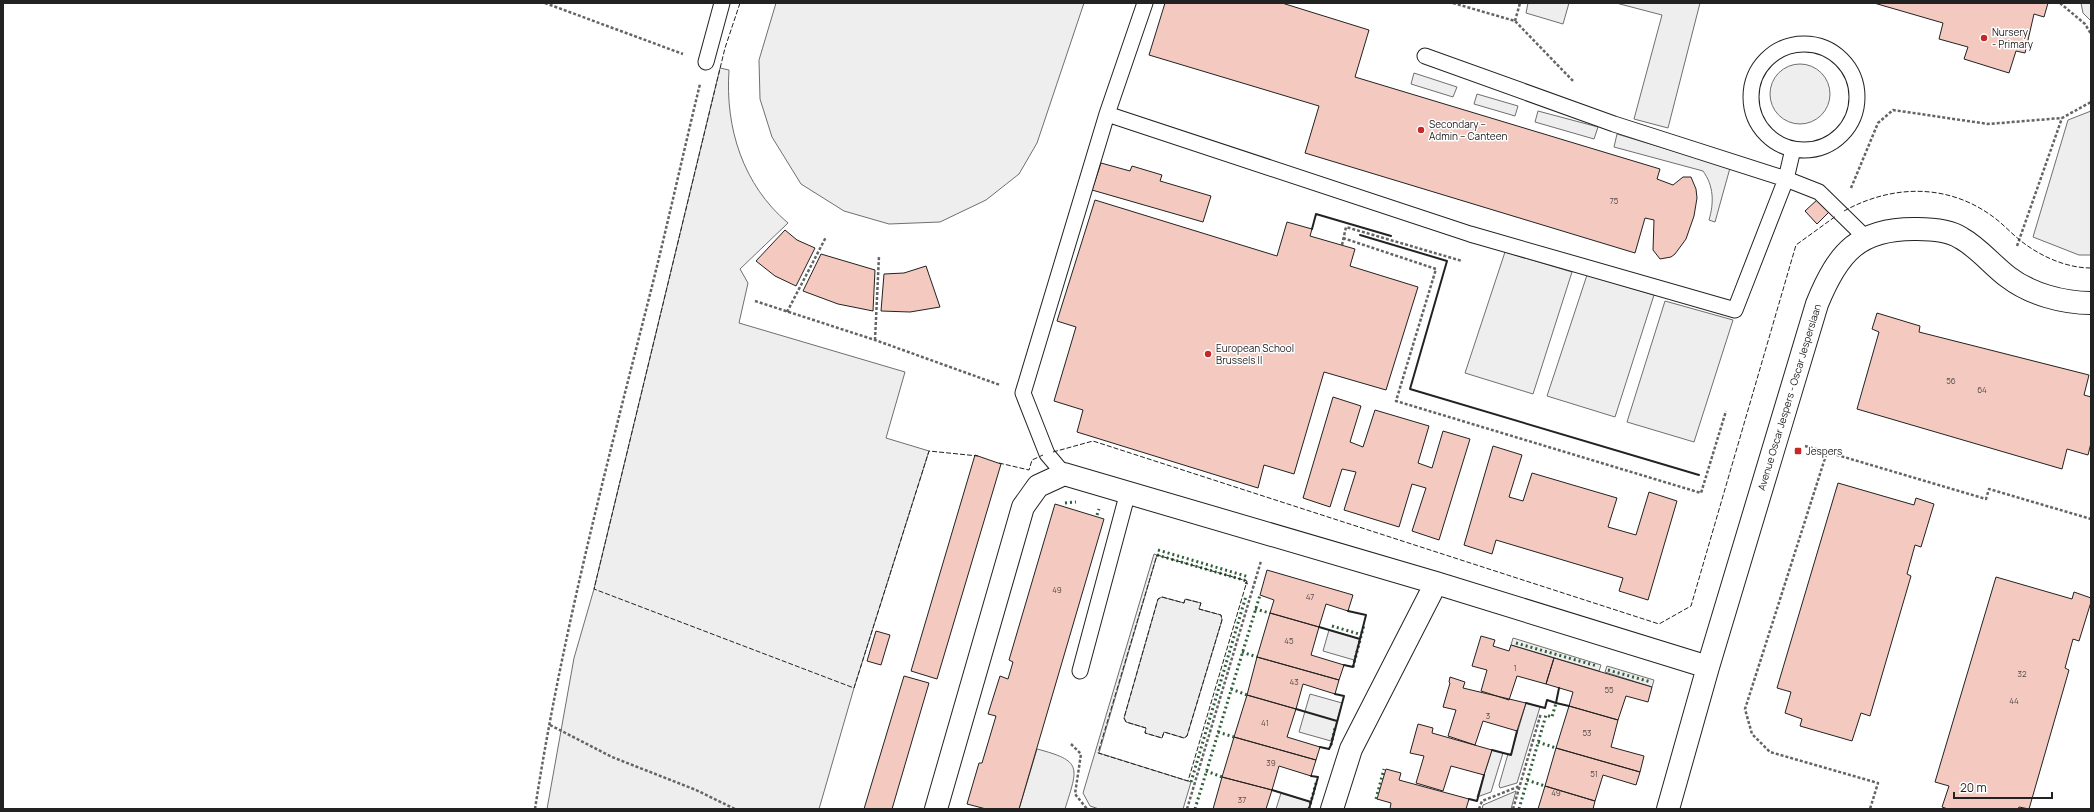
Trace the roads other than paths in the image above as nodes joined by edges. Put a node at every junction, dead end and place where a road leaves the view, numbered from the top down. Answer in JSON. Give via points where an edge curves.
{"nodes":[{"id":1,"x":722,"y":3,"type":"edge"},
{"id":2,"x":1145,"y":3,"type":"edge"},
{"id":3,"x":1425,"y":56,"type":"dead end"},
{"id":4,"x":706,"y":62,"type":"road end"},
{"id":5,"x":1108,"y":114,"type":"junction"},
{"id":6,"x":1793,"y":149,"type":"junction"},
{"id":7,"x":1786,"y":179,"type":"junction"},
{"id":8,"x":1865,"y":237,"type":"junction"},
{"id":9,"x":2091,"y":303,"type":"edge"},
{"id":10,"x":1064,"y":474,"type":"junction"},
{"id":11,"x":1128,"y":492,"type":"junction"},
{"id":12,"x":1436,"y":583,"type":"junction"},
{"id":13,"x":1708,"y":667,"type":"junction"},
{"id":14,"x":1080,"y":670,"type":"dead end"},
{"id":15,"x":936,"y":809,"type":"edge"},
{"id":16,"x":1332,"y":809,"type":"edge"},
{"id":17,"x":1668,"y":809,"type":"edge"}],
"edges":[{"from":1,"to":4,"type":"lane"},
{"from":2,"to":5,"type":"lane"},
{"from":3,"to":7,"type":"lane","via":[[1614,124]]},
{"from":5,"to":7,"type":"lane","via":[[1470,234],[1735,310]]},
{"from":5,"to":10,"type":"lane","via":[[1023,393],[1047,454]]},
{"from":6,"to":6,"type":"lane","via":[[1777,143],[1763,131],[1757,121],[1750,99],[1753,81],[1760,66],[1773,54],[1788,46],[1805,44],[1822,47],[1837,56],[1849,69],[1855,85],[1857,102],[1852,120],[1842,134],[1828,145],[1811,150]]},
{"from":6,"to":7,"type":"lane"},
{"from":7,"to":8,"type":"lane","via":[[1819,192]]},
{"from":8,"to":9,"type":"street","name":"Avenue Oscar Jespers - Oscar Jesperslaan","via":[[1898,229],[1934,229],[1961,237],[2009,278],[2041,295]]},
{"from":8,"to":13,"type":"street","name":"Avenue Oscar Jespers - Oscar Jesperslaan","via":[[1846,252],[1827,277],[1816,304]]},
{"from":10,"to":11,"type":"street"},
{"from":10,"to":15,"type":"street","via":[[1038,486],[1023,507]]},
{"from":11,"to":12,"type":"street"},
{"from":11,"to":14,"type":"lane"},
{"from":12,"to":13,"type":"street"},
{"from":12,"to":16,"type":"street","via":[[1351,749]]},
{"from":13,"to":17,"type":"street","name":"Avenue Oscar Jespers - Oscar Jesperslaan"}]}
